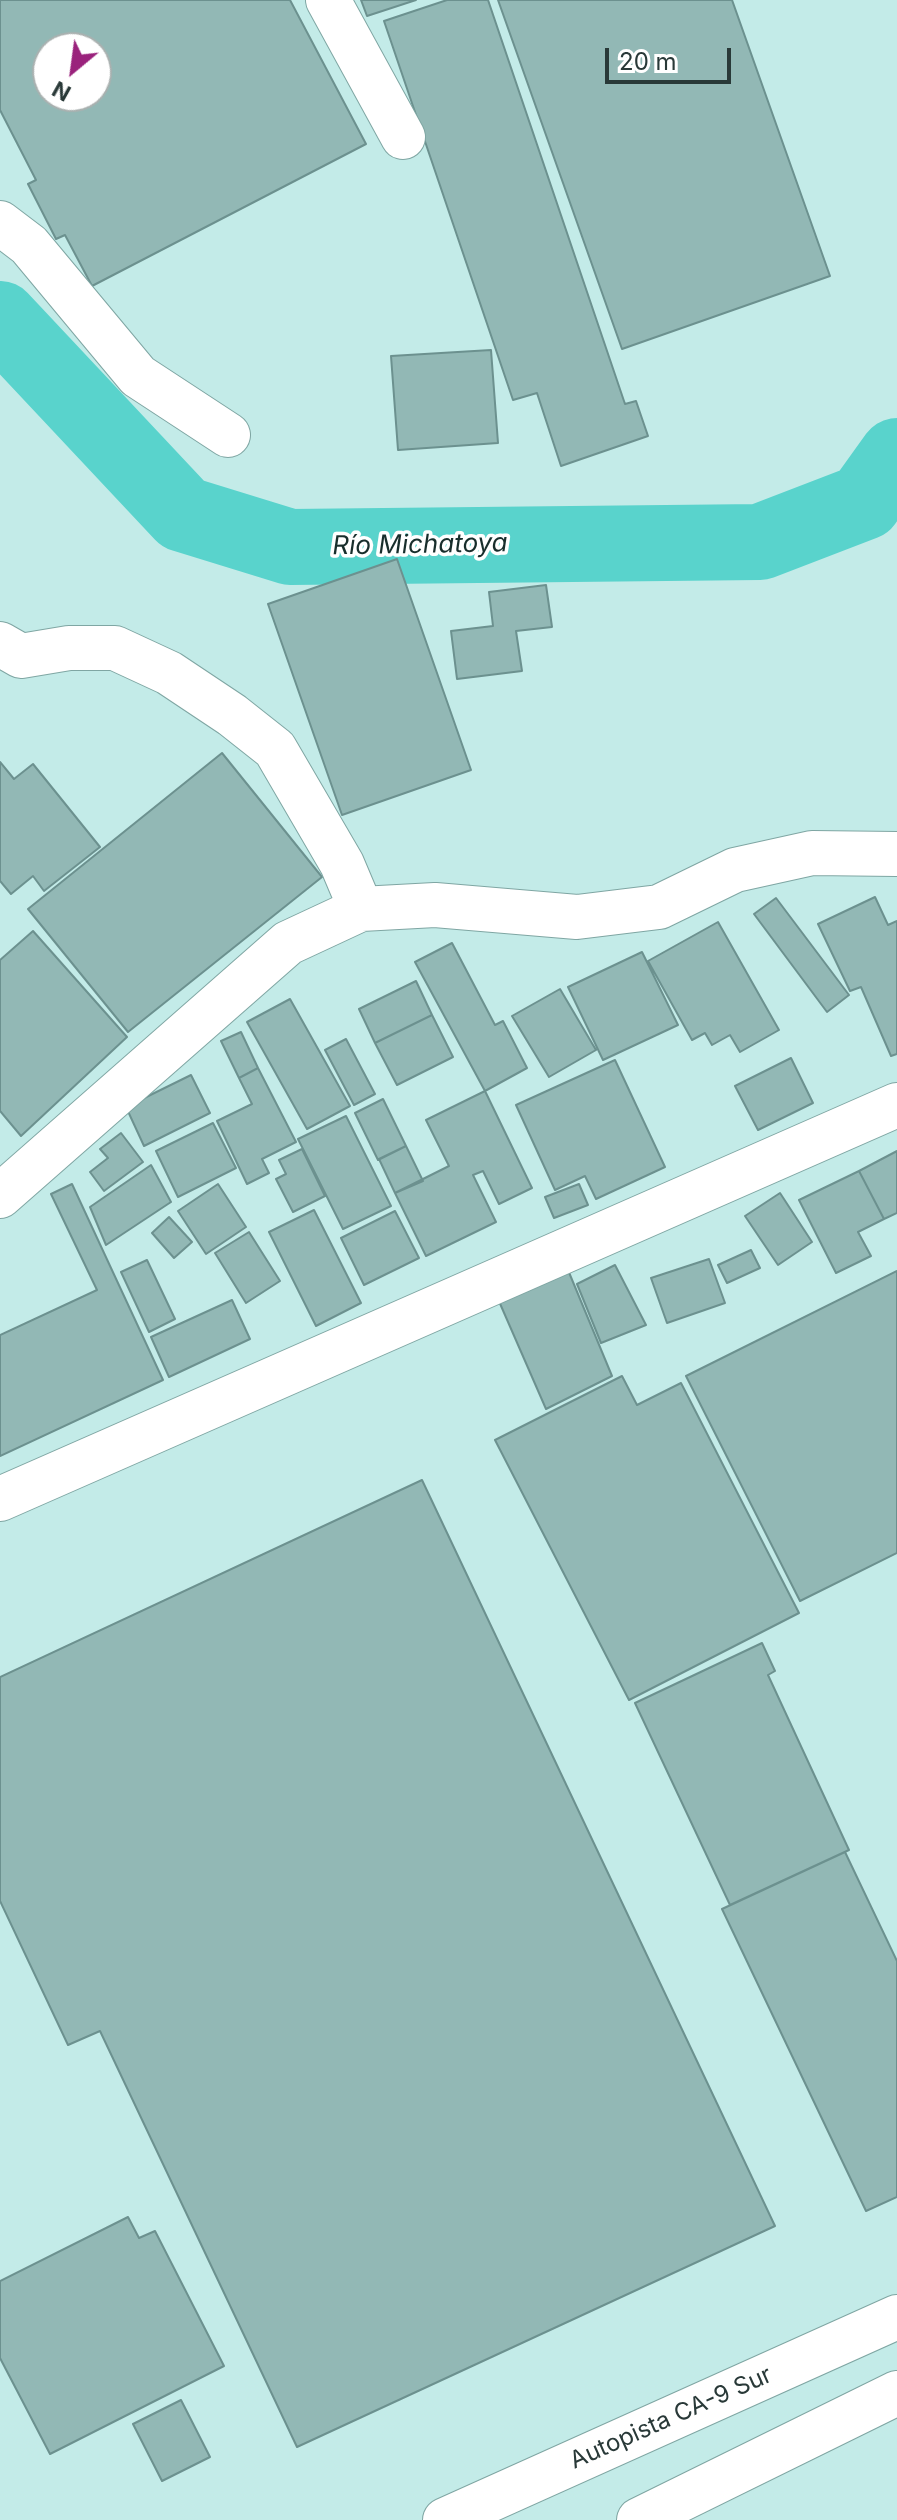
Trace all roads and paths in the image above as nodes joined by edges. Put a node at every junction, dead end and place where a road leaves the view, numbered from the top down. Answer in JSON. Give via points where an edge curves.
{"nodes":[{"id":1,"x":328,"y":0,"type":"edge"},
{"id":2,"x":403,"y":137,"type":"dead end"},
{"id":3,"x":0,"y":223,"type":"edge"},
{"id":4,"x":228,"y":435,"type":"dead end"},
{"id":5,"x":0,"y":644,"type":"edge"},
{"id":6,"x":897,"y":854,"type":"edge"},
{"id":7,"x":361,"y":909,"type":"junction"},
{"id":8,"x":897,"y":1105,"type":"edge"},
{"id":9,"x":0,"y":1196,"type":"edge"},
{"id":10,"x":0,"y":1499,"type":"edge"},
{"id":11,"x":897,"y":2317,"type":"edge"},
{"id":12,"x":897,"y":2393,"type":"edge"},
{"id":13,"x":445,"y":2520,"type":"edge"},
{"id":14,"x":639,"y":2520,"type":"edge"}],
"edges":[{"from":1,"to":2,"type":"main road"},
{"from":3,"to":4,"type":"main road","via":[[29,245],[138,376]]},
{"from":5,"to":7,"type":"main road","via":[[21,656],[115,648],[169,673],[232,715],[275,749],[342,864]]},
{"from":6,"to":7,"type":"main road","via":[[812,853],[735,870],[659,907],[577,917],[435,905]]},
{"from":7,"to":9,"type":"main road","via":[[288,943]]},
{"from":8,"to":10,"type":"main road"},
{"from":11,"to":13,"type":"main road","name":"Autopista CA-9 Sur"},
{"from":12,"to":14,"type":"main road"}]}
